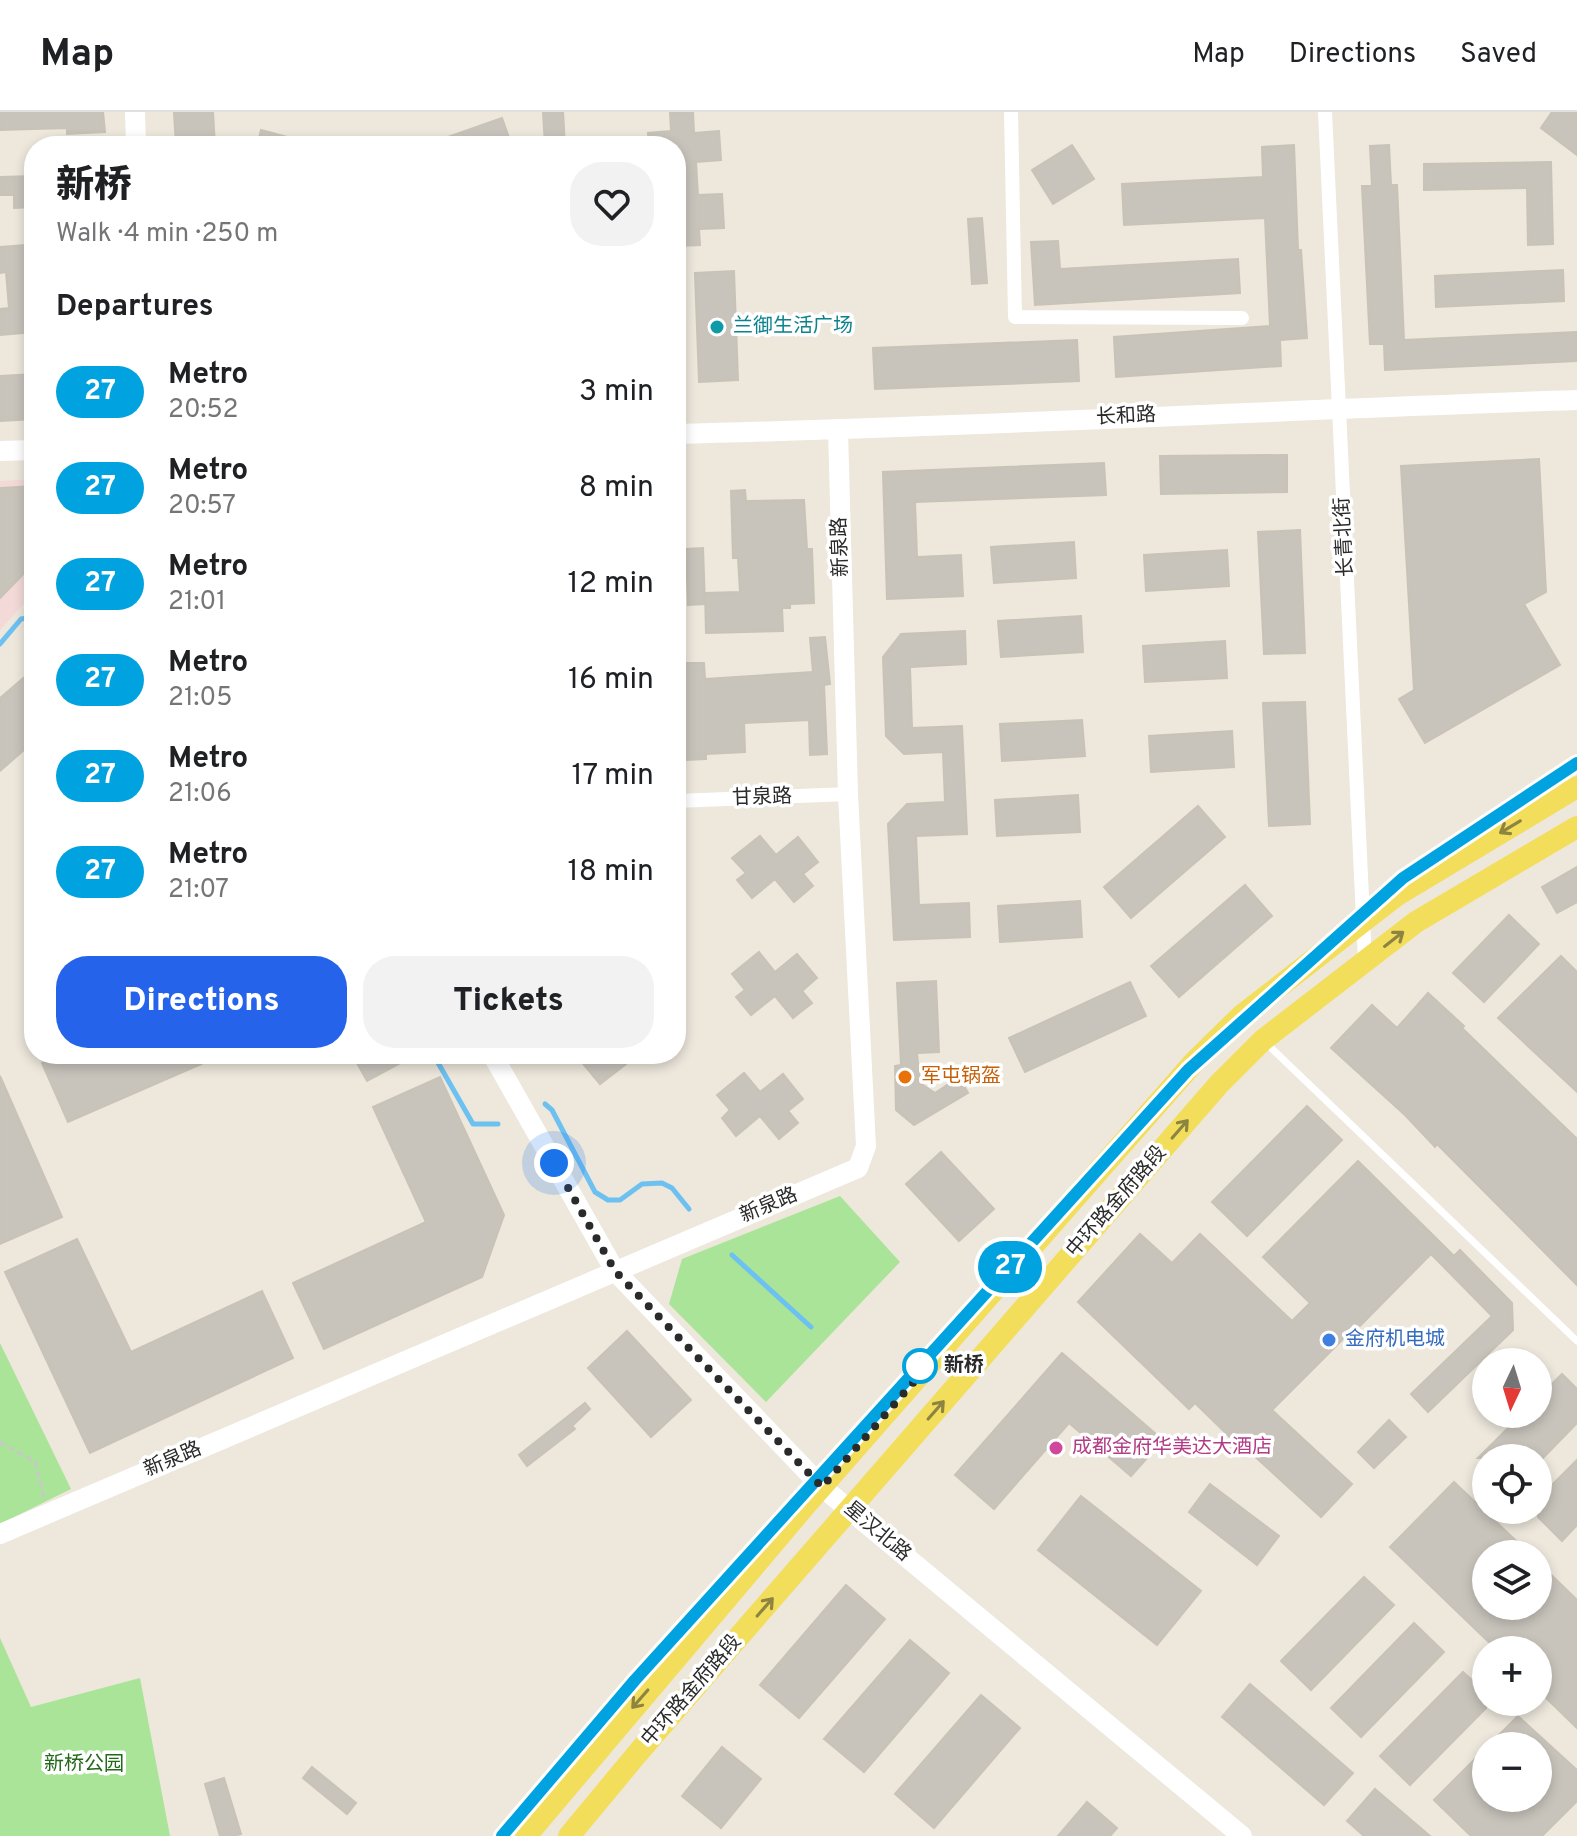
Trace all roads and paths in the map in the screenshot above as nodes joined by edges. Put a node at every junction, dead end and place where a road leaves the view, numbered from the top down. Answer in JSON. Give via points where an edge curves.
{"nodes":[{"id":1,"x":135,"y":112,"type":"edge"},
{"id":2,"x":1011,"y":112,"type":"edge"},
{"id":3,"x":1325,"y":112,"type":"edge"},
{"id":4,"x":136,"y":136,"type":"edge"},
{"id":5,"x":1242,"y":318,"type":"dead end"},
{"id":6,"x":1577,"y":400,"type":"edge"},
{"id":7,"x":1338,"y":408,"type":"junction"},
{"id":8,"x":838,"y":430,"type":"junction"},
{"id":9,"x":686,"y":434,"type":"edge"},
{"id":10,"x":24,"y":450,"type":"edge"},
{"id":11,"x":0,"y":451,"type":"edge"},
{"id":12,"x":1577,"y":787,"type":"edge"},
{"id":13,"x":848,"y":794,"type":"junction"},
{"id":14,"x":686,"y":801,"type":"edge"},
{"id":15,"x":1577,"y":827,"type":"edge"},
{"id":16,"x":1363,"y":921,"type":"junction"},
{"id":17,"x":1365,"y":961,"type":"junction"},
{"id":18,"x":1263,"y":1040,"type":"junction"},
{"id":19,"x":498,"y":1064,"type":"edge"},
{"id":20,"x":615,"y":1271,"type":"junction"},
{"id":21,"x":1577,"y":1341,"type":"edge"},
{"id":22,"x":0,"y":1442,"type":"edge"},
{"id":23,"x":822,"y":1487,"type":"junction"},
{"id":24,"x":850,"y":1509,"type":"junction"},
{"id":25,"x":48,"y":1513,"type":"junction"},
{"id":26,"x":0,"y":1534,"type":"edge"},
{"id":27,"x":526,"y":1836,"type":"edge"},
{"id":28,"x":569,"y":1836,"type":"edge"},
{"id":29,"x":1242,"y":1836,"type":"edge"}],
"edges":[{"from":1,"to":4,"type":"street"},
{"from":2,"to":5,"type":"street","via":[[1015,317]]},
{"from":3,"to":7,"type":"street","name":"长青北街"},
{"from":6,"to":7,"type":"street","name":"长和路"},
{"from":7,"to":8,"type":"street","name":"长和路"},
{"from":7,"to":16,"type":"street","name":"长青北街"},
{"from":8,"to":9,"type":"street","name":"长和路"},
{"from":8,"to":13,"type":"street","name":"新泉路"},
{"from":10,"to":11,"type":"street"},
{"from":12,"to":16,"type":"main road","name":"中环路金府路段","one_way":true},
{"from":13,"to":14,"type":"street","name":"甘泉路"},
{"from":13,"to":20,"type":"street","name":"新泉路","via":[[866,1146],[858,1168]]},
{"from":17,"to":15,"type":"main road","name":"中环路金府路段","one_way":true,"via":[[1416,922]]},
{"from":16,"to":17,"type":"street","name":"长青北街"},
{"from":16,"to":23,"type":"main road","name":"中环路金府路段","via":[[1241,1016],[1195,1061]]},
{"from":17,"to":18,"type":"main road","name":"中环路金府路段"},
{"from":18,"to":21,"type":"lane"},
{"from":24,"to":18,"type":"main road","name":"中环路金府路段","one_way":true},
{"from":19,"to":20,"type":"street","name":"星汉北路"},
{"from":20,"to":23,"type":"street","name":"星汉北路"},
{"from":20,"to":25,"type":"street","name":"新泉路"},
{"from":22,"to":25,"type":"path","via":[[35,1462]]},
{"from":23,"to":24,"type":"street","name":"星汉北路"},
{"from":23,"to":27,"type":"main road","name":"中环路金府路段","one_way":true},
{"from":28,"to":24,"type":"main road","name":"中环路金府路段","one_way":true},
{"from":24,"to":29,"type":"street","name":"星汉北路"},
{"from":25,"to":26,"type":"street","name":"新泉路"}]}
